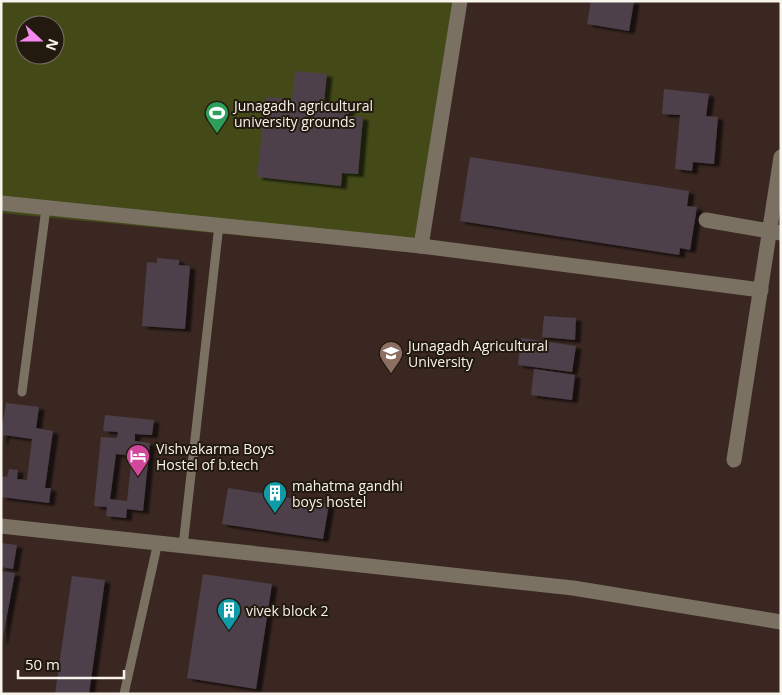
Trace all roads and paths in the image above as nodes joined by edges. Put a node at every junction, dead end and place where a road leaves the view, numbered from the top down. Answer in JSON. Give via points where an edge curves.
{"nodes":[{"id":1,"x":460,"y":1,"type":"edge"},
{"id":2,"x":781,"y":157,"type":"edge"},
{"id":3,"x":1,"y":203,"type":"edge"},
{"id":4,"x":46,"y":208,"type":"junction"},
{"id":5,"x":706,"y":220,"type":"dead end"},
{"id":6,"x":219,"y":225,"type":"junction"},
{"id":7,"x":774,"y":232,"type":"edge"},
{"id":8,"x":421,"y":246,"type":"junction"},
{"id":9,"x":761,"y":290,"type":"junction"},
{"id":10,"x":22,"y":392,"type":"dead end"},
{"id":11,"x":734,"y":460,"type":"dead end"},
{"id":12,"x":1,"y":526,"type":"edge"},
{"id":13,"x":158,"y":542,"type":"junction"},
{"id":14,"x":183,"y":546,"type":"junction"},
{"id":15,"x":781,"y":622,"type":"edge"},
{"id":16,"x":124,"y":694,"type":"edge"}],
"edges":[{"from":1,"to":8,"type":"street"},
{"from":2,"to":7,"type":"street"},
{"from":3,"to":4,"type":"street"},
{"from":4,"to":6,"type":"street"},
{"from":4,"to":10,"type":"lane"},
{"from":5,"to":7,"type":"street"},
{"from":6,"to":8,"type":"street"},
{"from":6,"to":14,"type":"lane"},
{"from":7,"to":9,"type":"street","via":[[768,246]]},
{"from":8,"to":9,"type":"street"},
{"from":9,"to":11,"type":"street"},
{"from":12,"to":13,"type":"street"},
{"from":13,"to":14,"type":"street"},
{"from":13,"to":16,"type":"lane"},
{"from":14,"to":15,"type":"street","via":[[573,588]]}]}
